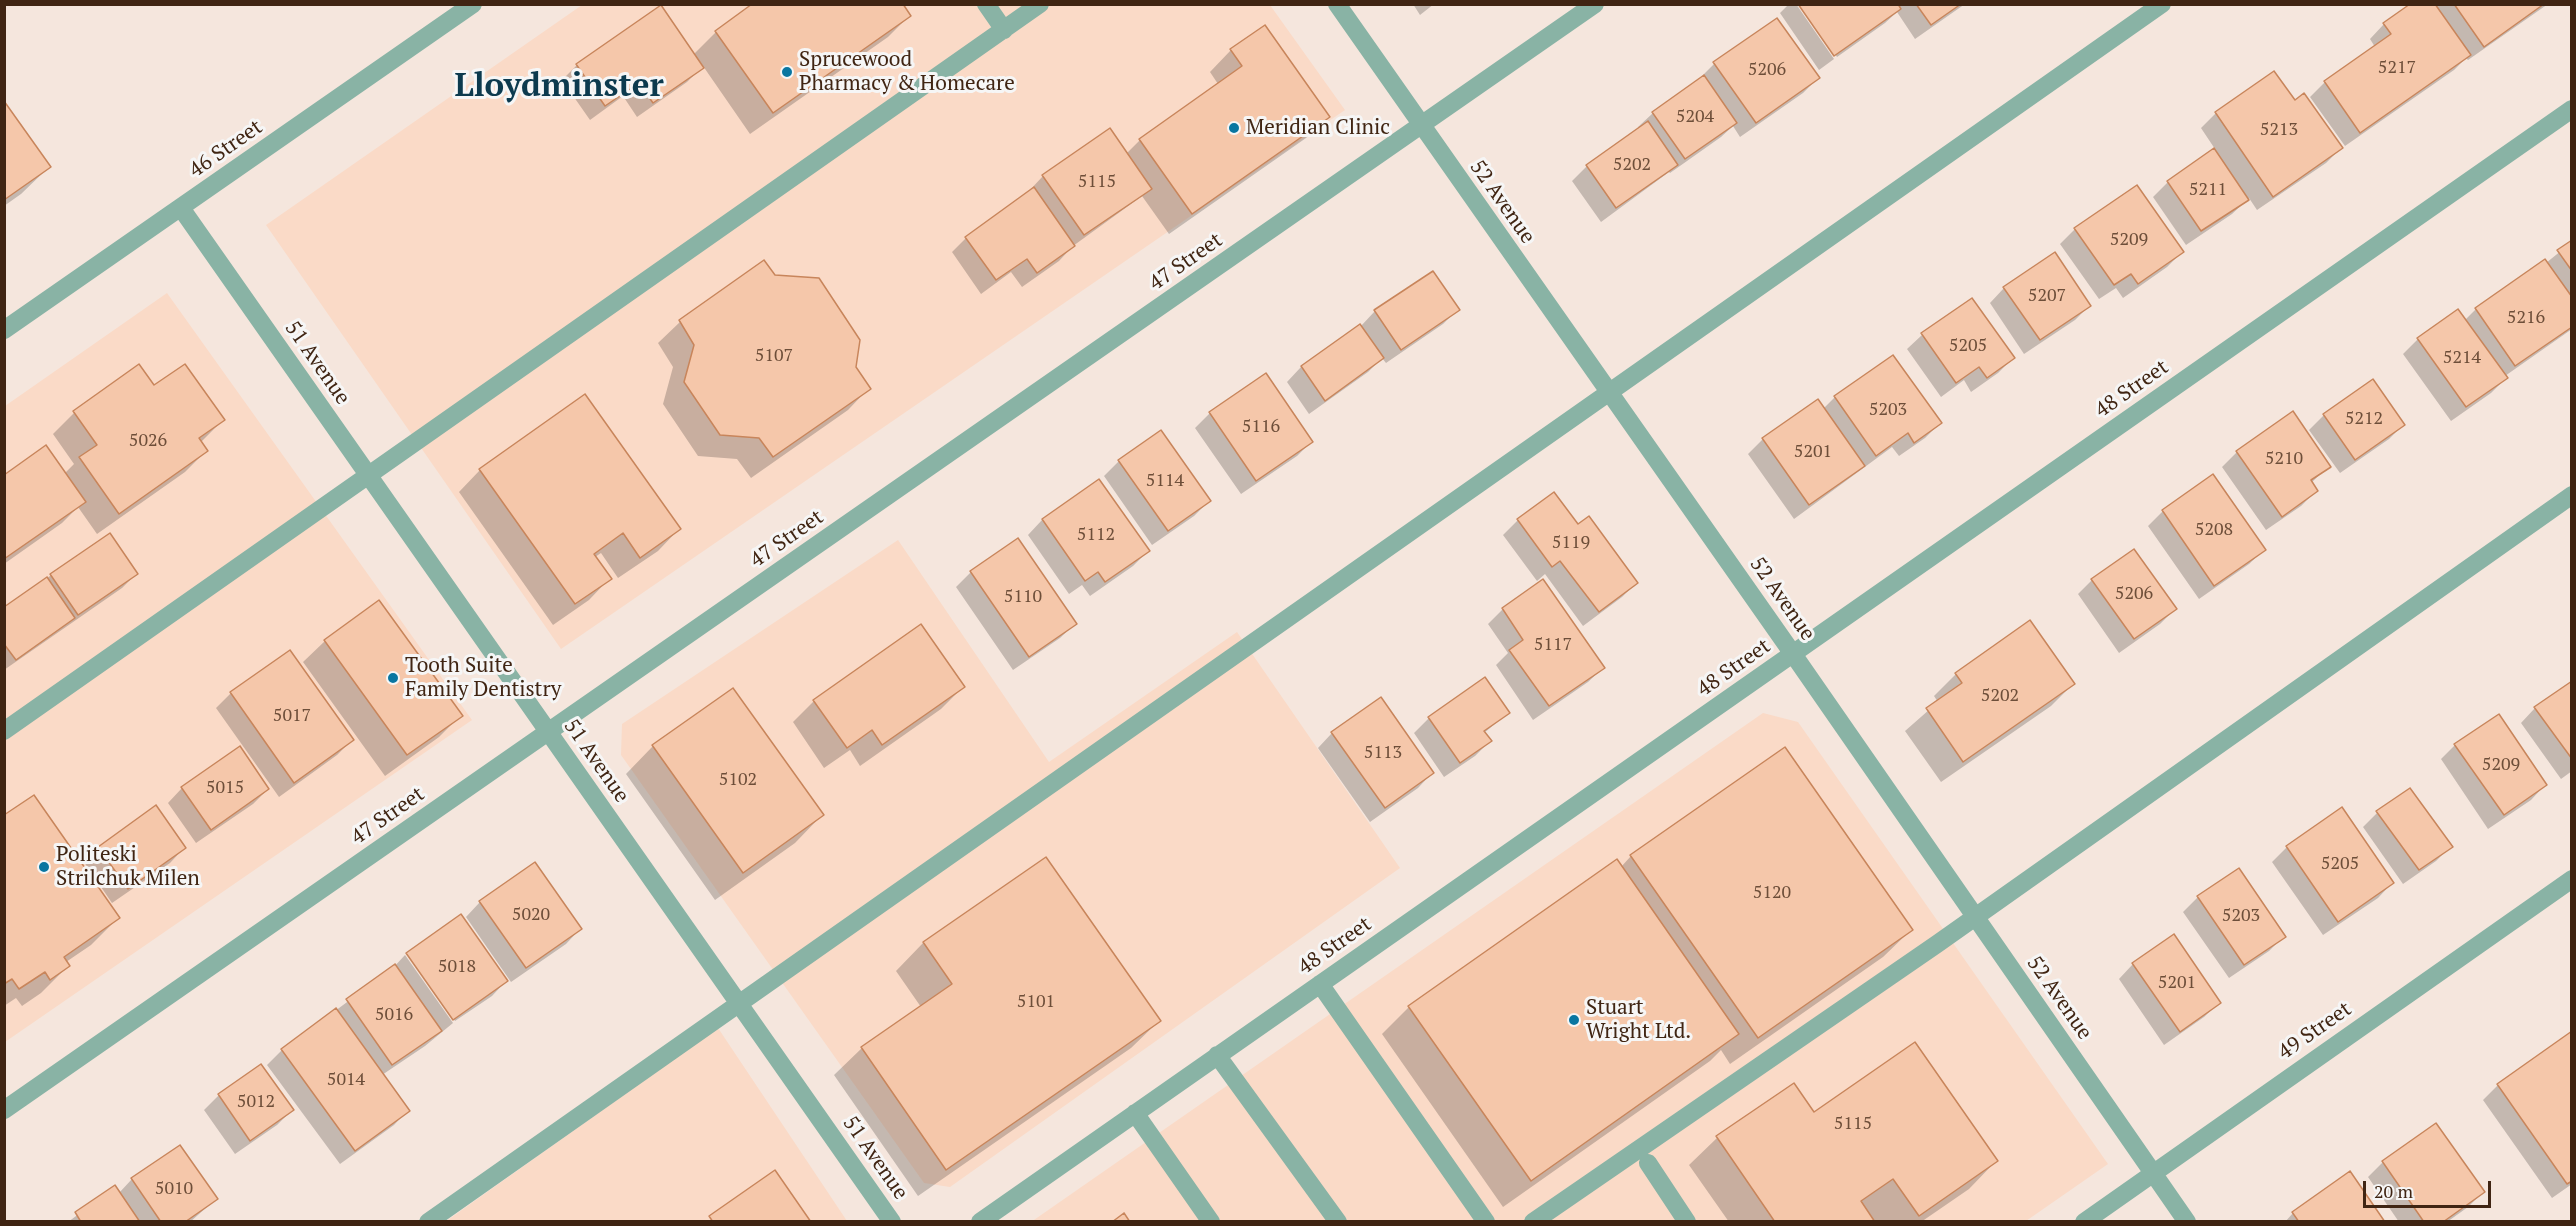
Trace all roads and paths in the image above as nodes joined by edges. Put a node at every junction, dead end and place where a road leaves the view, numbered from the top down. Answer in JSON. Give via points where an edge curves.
{"nodes":[{"id":1,"x":472,"y":4,"type":"edge"},
{"id":2,"x":986,"y":4,"type":"edge"},
{"id":3,"x":1040,"y":4,"type":"edge"},
{"id":4,"x":1337,"y":4,"type":"edge"},
{"id":5,"x":1595,"y":4,"type":"edge"},
{"id":6,"x":2162,"y":4,"type":"edge"},
{"id":7,"x":1004,"y":30,"type":"junction"},
{"id":8,"x":2571,"y":109,"type":"edge"},
{"id":9,"x":1421,"y":126,"type":"junction"},
{"id":10,"x":181,"y":207,"type":"junction"},
{"id":11,"x":4,"y":330,"type":"edge"},
{"id":12,"x":1609,"y":393,"type":"junction"},
{"id":13,"x":368,"y":475,"type":"junction"},
{"id":14,"x":2571,"y":495,"type":"edge"},
{"id":15,"x":1793,"y":654,"type":"junction"},
{"id":16,"x":4,"y":731,"type":"edge"},
{"id":17,"x":549,"y":732,"type":"junction"},
{"id":18,"x":2571,"y":879,"type":"edge"},
{"id":19,"x":1976,"y":917,"type":"junction"},
{"id":20,"x":1320,"y":984,"type":"junction"},
{"id":21,"x":739,"y":1004,"type":"junction"},
{"id":22,"x":1217,"y":1055,"type":"junction"},
{"id":23,"x":4,"y":1110,"type":"edge"},
{"id":24,"x":1135,"y":1113,"type":"junction"},
{"id":25,"x":1648,"y":1163,"type":"dead end"},
{"id":26,"x":2153,"y":1173,"type":"junction"},
{"id":27,"x":428,"y":1221,"type":"edge"},
{"id":28,"x":892,"y":1221,"type":"edge"},
{"id":29,"x":980,"y":1221,"type":"edge"},
{"id":30,"x":1211,"y":1221,"type":"edge"},
{"id":31,"x":1338,"y":1221,"type":"edge"},
{"id":32,"x":1486,"y":1221,"type":"edge"},
{"id":33,"x":1533,"y":1221,"type":"edge"},
{"id":34,"x":1687,"y":1221,"type":"edge"},
{"id":35,"x":2084,"y":1221,"type":"edge"},
{"id":36,"x":2187,"y":1221,"type":"edge"}],
"edges":[{"from":1,"to":10,"type":"street","name":"46 Street"},
{"from":2,"to":7,"type":"street"},
{"from":3,"to":7,"type":"street"},
{"from":4,"to":9,"type":"street","name":"52 Avenue"},
{"from":5,"to":9,"type":"street","name":"47 Street"},
{"from":6,"to":12,"type":"street"},
{"from":7,"to":13,"type":"street"},
{"from":8,"to":15,"type":"street","name":"48 Street"},
{"from":9,"to":12,"type":"street","name":"52 Avenue"},
{"from":9,"to":17,"type":"street","name":"47 Street"},
{"from":10,"to":11,"type":"street","name":"46 Street"},
{"from":10,"to":13,"type":"street","name":"51 Avenue"},
{"from":12,"to":15,"type":"street","name":"52 Avenue"},
{"from":12,"to":21,"type":"street"},
{"from":13,"to":16,"type":"street"},
{"from":13,"to":17,"type":"street","name":"51 Avenue"},
{"from":14,"to":19,"type":"street"},
{"from":15,"to":19,"type":"street","name":"52 Avenue"},
{"from":15,"to":20,"type":"street","name":"48 Street"},
{"from":17,"to":21,"type":"street","name":"51 Avenue"},
{"from":17,"to":23,"type":"street","name":"47 Street"},
{"from":18,"to":26,"type":"street","name":"49 Street"},
{"from":19,"to":26,"type":"street","name":"52 Avenue"},
{"from":19,"to":33,"type":"street"},
{"from":20,"to":22,"type":"street","name":"48 Street"},
{"from":20,"to":32,"type":"street"},
{"from":21,"to":27,"type":"street"},
{"from":21,"to":28,"type":"street","name":"51 Avenue"},
{"from":22,"to":24,"type":"street","name":"48 Street"},
{"from":22,"to":31,"type":"street"},
{"from":24,"to":29,"type":"street","name":"48 Street"},
{"from":24,"to":30,"type":"street"},
{"from":25,"to":34,"type":"street"},
{"from":26,"to":35,"type":"street","name":"49 Street"},
{"from":26,"to":36,"type":"street","name":"52 Avenue"}]}
